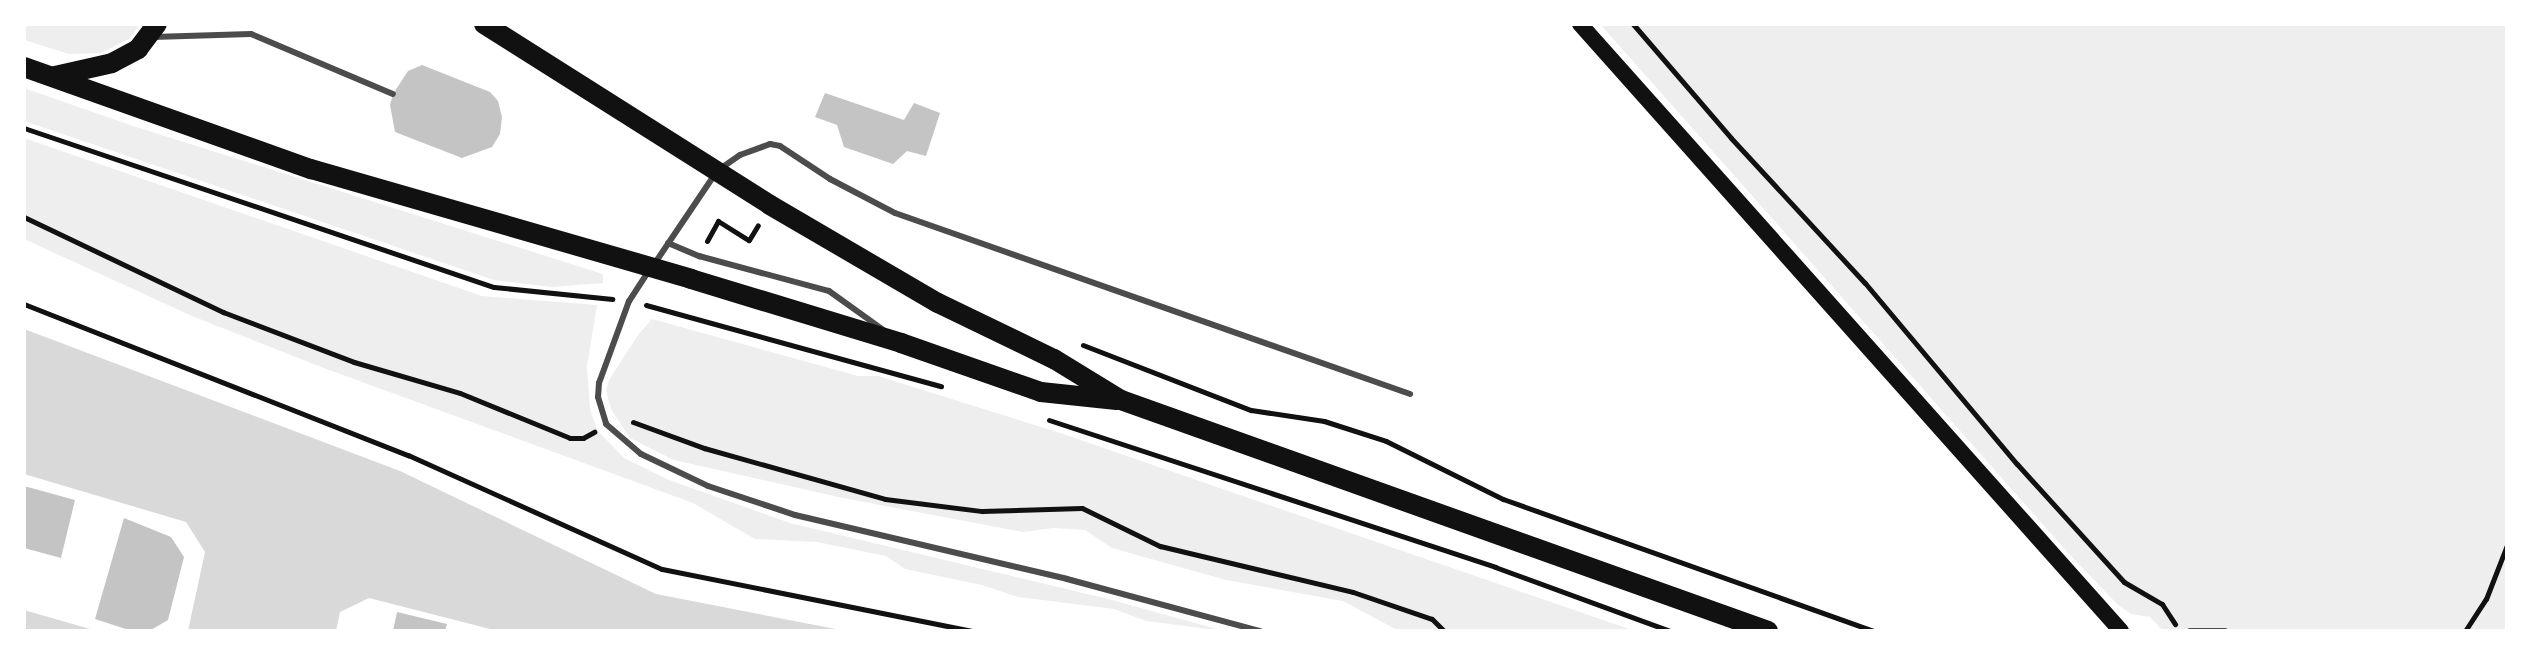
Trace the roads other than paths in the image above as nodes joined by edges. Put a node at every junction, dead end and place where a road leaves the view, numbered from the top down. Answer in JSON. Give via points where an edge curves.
{"nodes":[{"id":1,"x":242,"y":24,"type":"edge"},
{"id":2,"x":484,"y":24,"type":"edge"},
{"id":3,"x":1580,"y":24,"type":"edge"},
{"id":4,"x":154,"y":31,"type":"edge"},
{"id":5,"x":251,"y":34,"type":"junction"},
{"id":6,"x":24,"y":67,"type":"edge"},
{"id":7,"x":55,"y":76,"type":"junction"},
{"id":8,"x":393,"y":94,"type":"dead end"},
{"id":9,"x":717,"y":171,"type":"junction"},
{"id":10,"x":668,"y":243,"type":"junction"},
{"id":11,"x":651,"y":268,"type":"junction"},
{"id":12,"x":901,"y":343,"type":"junction"},
{"id":13,"x":1410,"y":394,"type":"dead end"},
{"id":14,"x":1121,"y":400,"type":"junction"},
{"id":15,"x":1260,"y":631,"type":"edge"},
{"id":16,"x":1768,"y":631,"type":"edge"},
{"id":17,"x":2121,"y":631,"type":"edge"},
{"id":18,"x":2190,"y":631,"type":"edge"},
{"id":19,"x":2225,"y":631,"type":"edge"}],
"edges":[{"from":1,"to":5,"type":"lane"},
{"from":2,"to":9,"type":"main road"},
{"from":3,"to":17,"type":"main road"},
{"from":4,"to":5,"type":"lane"},
{"from":4,"to":7,"type":"main road","via":[[138,49],[112,63]]},
{"from":5,"to":8,"type":"lane"},
{"from":6,"to":7,"type":"main road"},
{"from":7,"to":11,"type":"main road","via":[[311,169]]},
{"from":9,"to":10,"type":"lane"},
{"from":9,"to":13,"type":"lane","via":[[762,145],[780,146],[895,213]]},
{"from":9,"to":14,"type":"main road","via":[[938,303],[1054,359]]},
{"from":10,"to":11,"type":"lane"},
{"from":10,"to":12,"type":"lane","via":[[829,291]]},
{"from":11,"to":12,"type":"main road"},
{"from":11,"to":15,"type":"lane","via":[[629,301],[598,397],[603,417],[618,438],[641,454],[685,476],[795,515]]},
{"from":12,"to":14,"type":"main road","via":[[1041,392]]},
{"from":14,"to":16,"type":"main road"},
{"from":18,"to":19,"type":"lane"}]}
